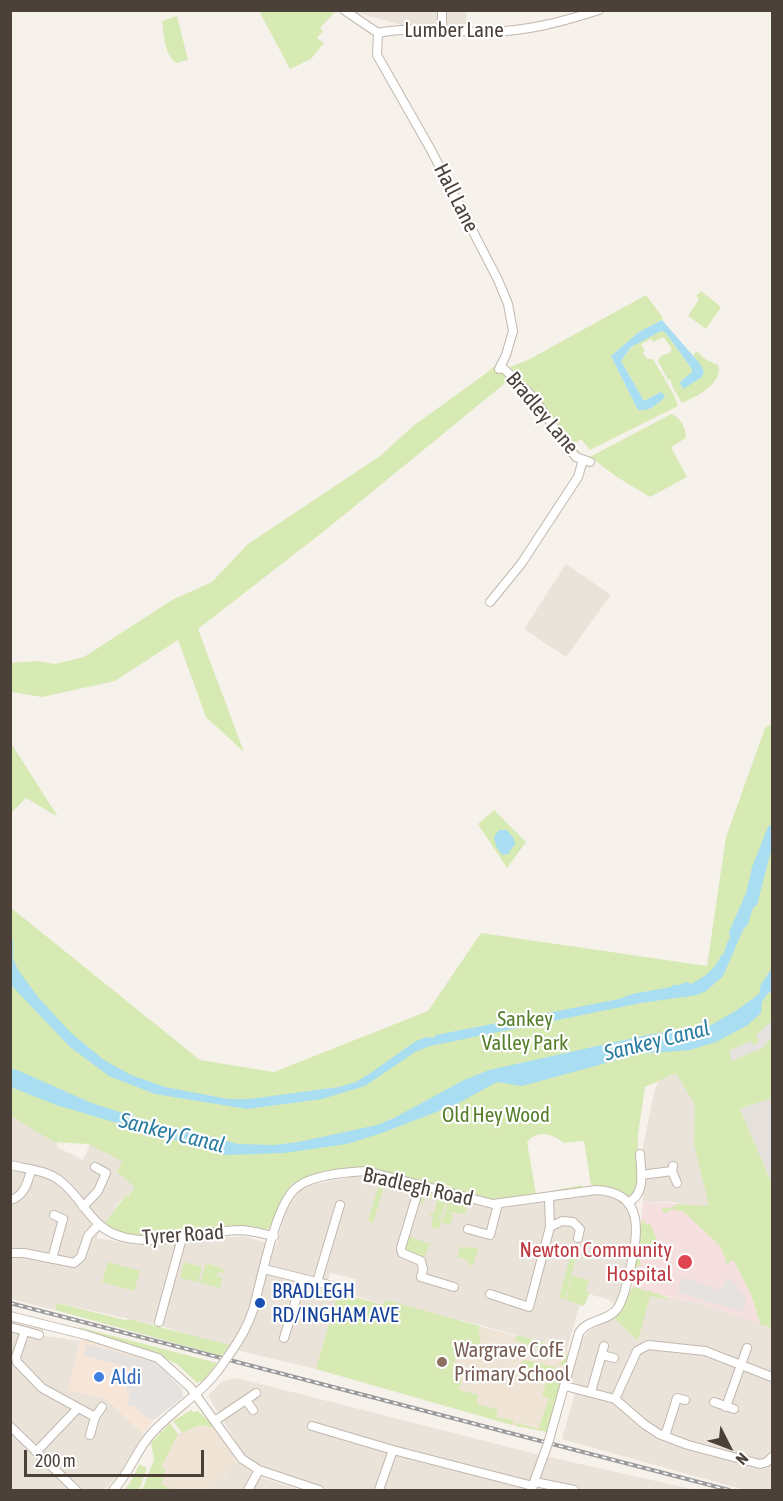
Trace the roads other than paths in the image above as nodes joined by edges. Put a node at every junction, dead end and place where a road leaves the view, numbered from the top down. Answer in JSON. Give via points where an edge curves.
{"nodes":[{"id":1,"x":344,"y":10,"type":"edge"},
{"id":2,"x":442,"y":10,"type":"edge"},
{"id":3,"x":599,"y":10,"type":"edge"},
{"id":4,"x":442,"y":31,"type":"junction"},
{"id":5,"x":378,"y":33,"type":"junction"},
{"id":6,"x":500,"y":367,"type":"joint"},
{"id":7,"x":490,"y":602,"type":"dead end"},
{"id":8,"x":640,"y":1154,"type":"dead end"},
{"id":9,"x":10,"y":1165,"type":"edge"},
{"id":10,"x":94,"y":1167,"type":"dead end"},
{"id":11,"x":31,"y":1170,"type":"junction"},
{"id":12,"x":641,"y":1174,"type":"junction"},
{"id":13,"x":677,"y":1183,"type":"dead end"},
{"id":14,"x":420,"y":1185,"type":"junction"},
{"id":15,"x":549,"y":1197,"type":"junction"},
{"id":16,"x":10,"y":1200,"type":"edge"},
{"id":17,"x":629,"y":1202,"type":"junction"},
{"id":18,"x":498,"y":1204,"type":"junction"},
{"id":19,"x":340,"y":1205,"type":"dead end"},
{"id":20,"x":83,"y":1207,"type":"junction"},
{"id":21,"x":54,"y":1215,"type":"dead end"},
{"id":22,"x":98,"y":1225,"type":"junction"},
{"id":23,"x":550,"y":1227,"type":"junction"},
{"id":24,"x":468,"y":1229,"type":"dead end"},
{"id":25,"x":274,"y":1236,"type":"junction"},
{"id":26,"x":182,"y":1238,"type":"junction"},
{"id":27,"x":578,"y":1238,"type":"dead end"},
{"id":28,"x":10,"y":1253,"type":"edge"},
{"id":29,"x":52,"y":1259,"type":"junction"},
{"id":30,"x":264,"y":1269,"type":"junction"},
{"id":31,"x":302,"y":1280,"type":"junction"},
{"id":32,"x":317,"y":1282,"type":"junction"},
{"id":33,"x":454,"y":1287,"type":"dead end"},
{"id":34,"x":348,"y":1290,"type":"dead end"},
{"id":35,"x":490,"y":1294,"type":"dead end"},
{"id":36,"x":10,"y":1316,"type":"edge"},
{"id":37,"x":159,"y":1322,"type":"dead end"},
{"id":38,"x":10,"y":1327,"type":"edge"},
{"id":39,"x":25,"y":1331,"type":"junction"},
{"id":40,"x":39,"y":1335,"type":"dead end"},
{"id":41,"x":284,"y":1338,"type":"dead end"},
{"id":42,"x":747,"y":1348,"type":"dead end"},
{"id":43,"x":13,"y":1356,"type":"edge"},
{"id":44,"x":614,"y":1358,"type":"dead end"},
{"id":45,"x":742,"y":1364,"type":"junction"},
{"id":46,"x":772,"y":1377,"type":"edge"},
{"id":47,"x":565,"y":1386,"type":"junction"},
{"id":48,"x":591,"y":1392,"type":"junction"},
{"id":49,"x":256,"y":1393,"type":"dead end"},
{"id":50,"x":196,"y":1395,"type":"junction"},
{"id":51,"x":615,"y":1399,"type":"junction"},
{"id":52,"x":246,"y":1400,"type":"junction"},
{"id":53,"x":685,"y":1400,"type":"dead end"},
{"id":54,"x":714,"y":1402,"type":"dead end"},
{"id":55,"x":102,"y":1407,"type":"dead end"},
{"id":56,"x":78,"y":1408,"type":"junction"},
{"id":57,"x":253,"y":1410,"type":"dead end"},
{"id":58,"x":95,"y":1417,"type":"junction"},
{"id":59,"x":216,"y":1420,"type":"junction"},
{"id":60,"x":10,"y":1426,"type":"edge"},
{"id":61,"x":312,"y":1426,"type":"dead end"},
{"id":62,"x":90,"y":1435,"type":"dead end"},
{"id":63,"x":664,"y":1436,"type":"junction"},
{"id":64,"x":393,"y":1450,"type":"junction"},
{"id":65,"x":36,"y":1452,"type":"junction"},
{"id":66,"x":772,"y":1456,"type":"edge"},
{"id":67,"x":259,"y":1470,"type":"junction"},
{"id":68,"x":533,"y":1486,"type":"edge"},
{"id":69,"x":76,"y":1491,"type":"edge"},
{"id":70,"x":113,"y":1491,"type":"edge"},
{"id":71,"x":248,"y":1491,"type":"edge"},
{"id":72,"x":319,"y":1491,"type":"edge"},
{"id":73,"x":379,"y":1491,"type":"edge"},
{"id":74,"x":574,"y":1491,"type":"edge"}],
"edges":[{"from":1,"to":5,"type":"street"},
{"from":2,"to":4,"type":"street"},
{"from":3,"to":4,"type":"street","name":"Lumber Lane","via":[[525,29]]},
{"from":4,"to":5,"type":"street","name":"Lumber Lane"},
{"from":5,"to":6,"type":"street","name":"Hall Lane","via":[[376,51],[381,64],[431,150],[508,304],[513,331]]},
{"from":6,"to":7,"type":"street","name":"Bradley Lane","via":[[532,396],[571,451],[586,461],[521,564]]},
{"from":8,"to":12,"type":"street"},
{"from":9,"to":11,"type":"street","name":"Tyrer Road"},
{"from":10,"to":20,"type":"street","via":[[106,1173],[98,1191]]},
{"from":11,"to":16,"type":"street","via":[[25,1189],[17,1199]]},
{"from":11,"to":20,"type":"street","name":"Tyrer Road","via":[[59,1180]]},
{"from":12,"to":13,"type":"street","via":[[673,1169]]},
{"from":12,"to":17,"type":"street","via":[[639,1196]]},
{"from":14,"to":18,"type":"street","name":"Bradlegh Road"},
{"from":14,"to":25,"type":"street","name":"Bradlegh Road","via":[[366,1171],[313,1180],[295,1188],[286,1200]]},
{"from":14,"to":33,"type":"street","via":[[402,1253],[421,1261],[421,1276]]},
{"from":15,"to":17,"type":"street","name":"Bradlegh Road","via":[[604,1190]]},
{"from":15,"to":18,"type":"street","name":"Bradlegh Road"},
{"from":15,"to":23,"type":"street"},
{"from":17,"to":47,"type":"street","via":[[636,1234],[620,1304],[612,1313],[580,1330]]},
{"from":18,"to":24,"type":"street","via":[[490,1234]]},
{"from":19,"to":32,"type":"street"},
{"from":20,"to":22,"type":"street","name":"Tyrer Road"},
{"from":21,"to":29,"type":"street","via":[[63,1219]]},
{"from":22,"to":26,"type":"street","name":"Tyrer Road","via":[[125,1238]]},
{"from":22,"to":29,"type":"street","via":[[74,1263]]},
{"from":23,"to":27,"type":"street","via":[[562,1221],[573,1222],[580,1229]]},
{"from":23,"to":35,"type":"street","via":[[529,1307]]},
{"from":25,"to":26,"type":"street","name":"Tyrer Road","via":[[240,1230]]},
{"from":25,"to":30,"type":"street","name":"Bradlegh Road"},
{"from":26,"to":37,"type":"street"},
{"from":28,"to":29,"type":"street"},
{"from":30,"to":31,"type":"street"},
{"from":30,"to":50,"type":"street","name":"Bradlegh Road","bridge":true,"via":[[249,1321],[211,1381]]},
{"from":31,"to":32,"type":"street"},
{"from":31,"to":41,"type":"street"},
{"from":32,"to":34,"type":"street"},
{"from":36,"to":50,"type":"street","via":[[158,1358]]},
{"from":38,"to":39,"type":"street"},
{"from":39,"to":40,"type":"street"},
{"from":39,"to":43,"type":"street"},
{"from":42,"to":45,"type":"street"},
{"from":43,"to":56,"type":"street","via":[[42,1388]]},
{"from":44,"to":48,"type":"street","via":[[603,1350]]},
{"from":45,"to":46,"type":"street"},
{"from":45,"to":51,"type":"street","via":[[705,1351],[648,1345],[637,1351]]},
{"from":45,"to":54,"type":"street","via":[[730,1408]]},
{"from":47,"to":48,"type":"street"},
{"from":47,"to":68,"type":"street","bridge":true},
{"from":48,"to":51,"type":"street"},
{"from":49,"to":52,"type":"street"},
{"from":50,"to":59,"type":"street"},
{"from":50,"to":70,"type":"street","name":"Bradlegh Road","via":[[153,1432]]},
{"from":51,"to":63,"type":"street"},
{"from":52,"to":57,"type":"street"},
{"from":52,"to":59,"type":"street"},
{"from":53,"to":63,"type":"street","via":[[677,1398]]},
{"from":55,"to":58,"type":"street"},
{"from":56,"to":58,"type":"street"},
{"from":56,"to":65,"type":"street"},
{"from":58,"to":62,"type":"street"},
{"from":59,"to":67,"type":"street","via":[[242,1459]]},
{"from":60,"to":65,"type":"street"},
{"from":61,"to":64,"type":"street"},
{"from":63,"to":66,"type":"street","via":[[760,1464]]},
{"from":64,"to":68,"type":"street"},
{"from":64,"to":73,"type":"street"},
{"from":65,"to":69,"type":"street"},
{"from":67,"to":71,"type":"street"},
{"from":67,"to":72,"type":"street"},
{"from":68,"to":74,"type":"street"}]}
